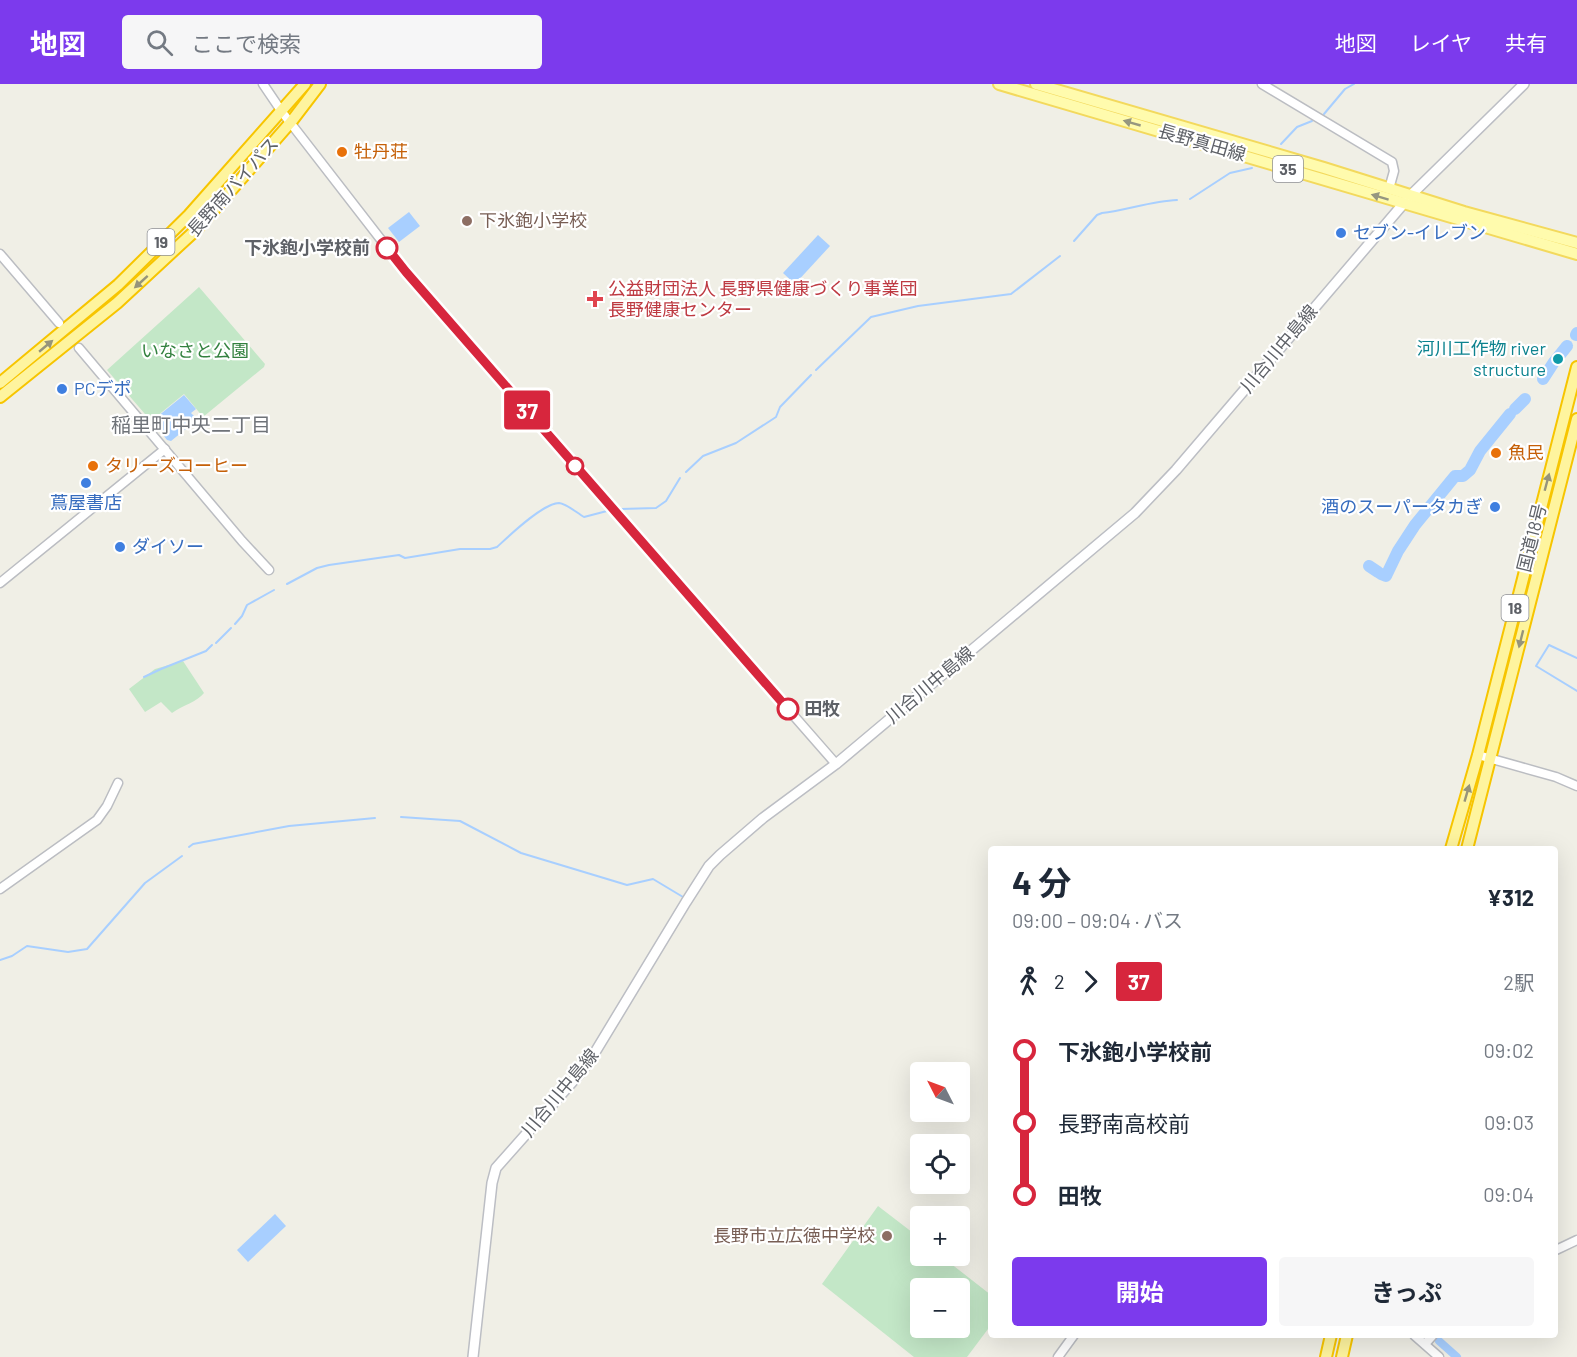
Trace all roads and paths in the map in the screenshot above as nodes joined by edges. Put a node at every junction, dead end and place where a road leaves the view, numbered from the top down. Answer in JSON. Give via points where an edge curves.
{"nodes":[{"id":1,"x":263,"y":84,"type":"edge"},
{"id":2,"x":305,"y":84,"type":"edge"},
{"id":3,"x":320,"y":84,"type":"edge"},
{"id":4,"x":999,"y":84,"type":"edge"},
{"id":5,"x":1036,"y":84,"type":"edge"},
{"id":6,"x":1262,"y":84,"type":"edge"},
{"id":7,"x":1524,"y":84,"type":"edge"},
{"id":8,"x":282,"y":112,"type":"junction"},
{"id":9,"x":291,"y":122,"type":"junction"},
{"id":10,"x":1389,"y":189,"type":"junction"},
{"id":11,"x":1406,"y":200,"type":"junction"},
{"id":12,"x":1577,"y":243,"type":"edge"},
{"id":13,"x":0,"y":254,"type":"edge"},
{"id":14,"x":1577,"y":254,"type":"edge"},
{"id":15,"x":59,"y":323,"type":"dead end"},
{"id":16,"x":79,"y":348,"type":"dead end"},
{"id":17,"x":1577,"y":367,"type":"edge"},
{"id":18,"x":0,"y":383,"type":"edge"},
{"id":19,"x":0,"y":398,"type":"edge"},
{"id":20,"x":1577,"y":419,"type":"edge"},
{"id":21,"x":165,"y":449,"type":"junction"},
{"id":22,"x":269,"y":570,"type":"dead end"},
{"id":23,"x":0,"y":583,"type":"edge"},
{"id":24,"x":1478,"y":755,"type":"junction"},
{"id":25,"x":1490,"y":759,"type":"junction"},
{"id":26,"x":836,"y":764,"type":"junction"},
{"id":27,"x":118,"y":783,"type":"dead end"},
{"id":28,"x":1577,"y":786,"type":"edge"},
{"id":29,"x":1452,"y":846,"type":"edge"},
{"id":30,"x":1468,"y":846,"type":"edge"},
{"id":31,"x":0,"y":889,"type":"edge"},
{"id":32,"x":1577,"y":1240,"type":"edge"},
{"id":33,"x":1558,"y":1249,"type":"edge"},
{"id":34,"x":1072,"y":1338,"type":"edge"},
{"id":35,"x":1330,"y":1338,"type":"edge"},
{"id":36,"x":1346,"y":1338,"type":"edge"},
{"id":37,"x":1418,"y":1338,"type":"edge"},
{"id":38,"x":1430,"y":1338,"type":"edge"},
{"id":39,"x":1425,"y":1344,"type":"junction"},
{"id":40,"x":473,"y":1357,"type":"edge"},
{"id":41,"x":1058,"y":1357,"type":"edge"},
{"id":42,"x":1326,"y":1357,"type":"edge"},
{"id":43,"x":1342,"y":1357,"type":"edge"},
{"id":44,"x":1439,"y":1357,"type":"edge"}],
"edges":[{"from":1,"to":8,"type":"street"},
{"from":2,"to":8,"type":"highway","name":"長野南バイパス","number":"19"},
{"from":3,"to":9,"type":"highway","name":"長野南バイパス","number":"19"},
{"from":11,"to":4,"type":"main road","name":"長野真田線","number":"35","one_way":true},
{"from":5,"to":10,"type":"main road","name":"長野真田線","number":"35"},
{"from":6,"to":10,"type":"street","via":[[1392,162]]},
{"from":7,"to":11,"type":"main road","name":"川合川中島線"},
{"from":8,"to":9,"type":"street"},
{"from":18,"to":8,"type":"highway","name":"長野南バイパス","number":"19","one_way":true,"via":[[118,285],[189,215]]},
{"from":9,"to":19,"type":"highway","name":"長野南バイパス","number":"19","one_way":true,"via":[[161,264]]},
{"from":9,"to":26,"type":"street","via":[[406,272]]},
{"from":10,"to":11,"type":"main road","name":"長野真田線","number":"35"},
{"from":11,"to":12,"type":"main road","name":"長野真田線","number":"35"},
{"from":11,"to":14,"type":"main road","name":"長野真田線","number":"35"},
{"from":11,"to":26,"type":"main road","name":"川合川中島線","via":[[1135,513]]},
{"from":13,"to":15,"type":"street"},
{"from":16,"to":21,"type":"street"},
{"from":24,"to":17,"type":"highway","name":"国道18号","number":"18","one_way":true},
{"from":20,"to":25,"type":"highway","name":"国道18号","number":"18","one_way":true},
{"from":21,"to":22,"type":"street"},
{"from":21,"to":23,"type":"street"},
{"from":24,"to":25,"type":"street"},
{"from":29,"to":24,"type":"highway","name":"国道18号","number":"18","one_way":true},
{"from":25,"to":28,"type":"street"},
{"from":25,"to":30,"type":"highway","name":"国道18号","number":"18"},
{"from":26,"to":40,"type":"main road","name":"川合川中島線","via":[[763,818],[709,866],[594,1054],[496,1168]]},
{"from":27,"to":31,"type":"street","via":[[97,820]]},
{"from":32,"to":33,"type":"street"},
{"from":34,"to":41,"type":"street"},
{"from":35,"to":42,"type":"highway"},
{"from":36,"to":43,"type":"highway"},
{"from":37,"to":39,"type":"street"},
{"from":38,"to":39,"type":"street"},
{"from":39,"to":44,"type":"street"}]}
